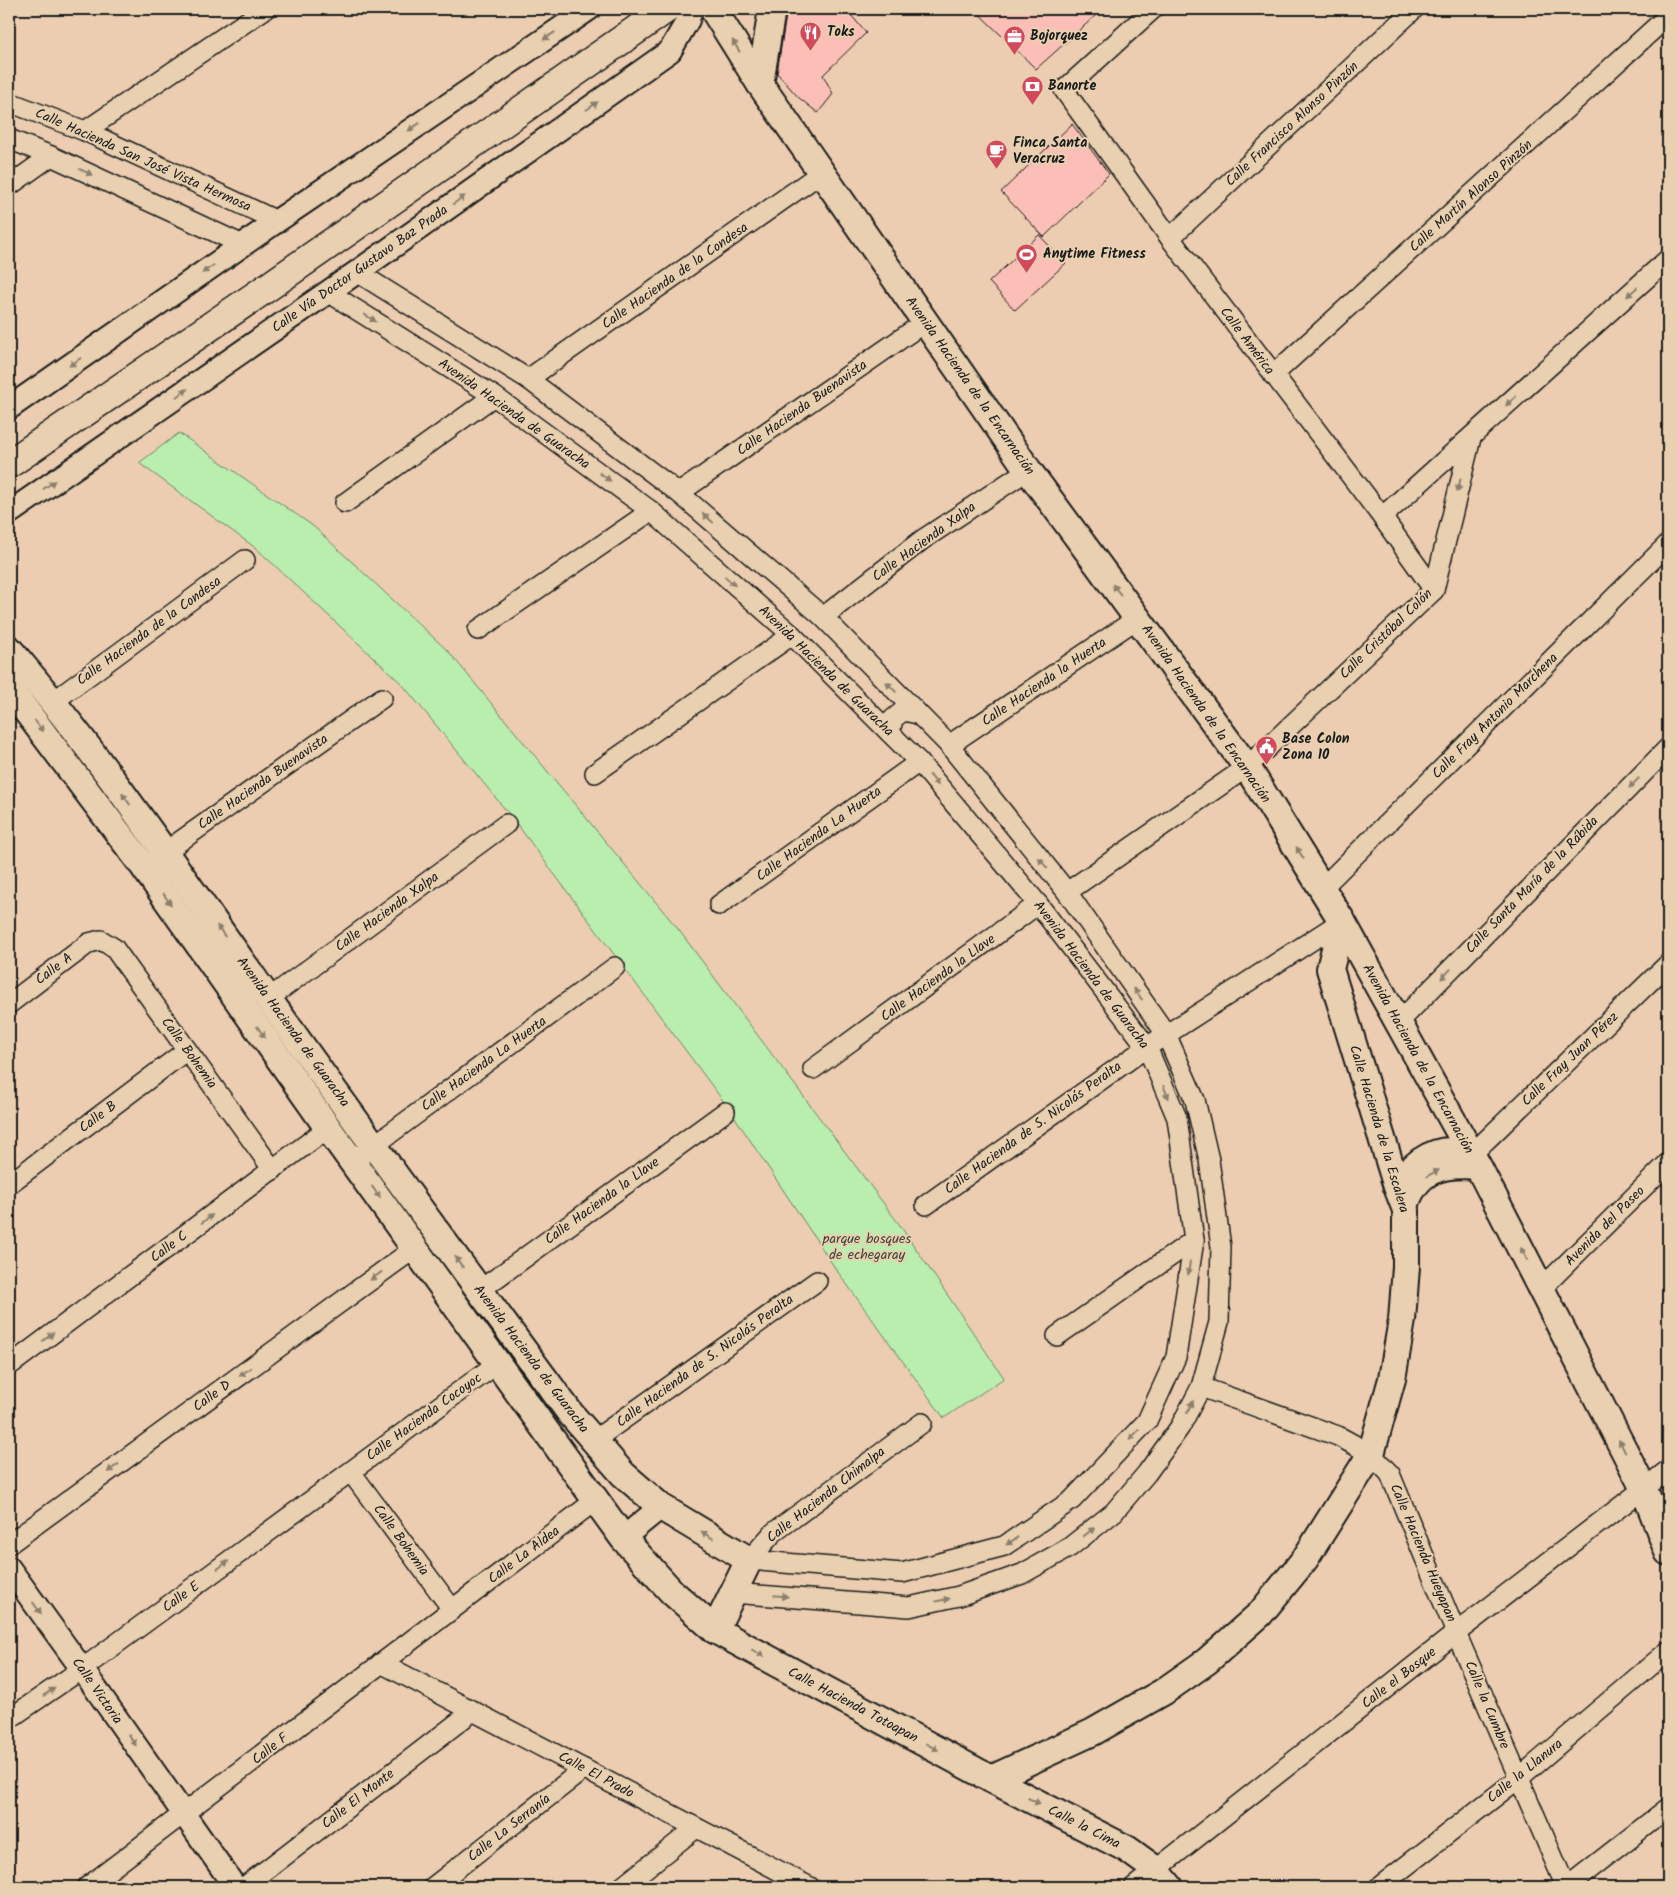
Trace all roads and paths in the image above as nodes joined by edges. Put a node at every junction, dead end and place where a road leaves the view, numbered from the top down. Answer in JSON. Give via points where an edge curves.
{"nodes":[{"id":1,"x":265,"y":9,"type":"edge"},
{"id":2,"x":589,"y":9,"type":"edge"},
{"id":3,"x":666,"y":9,"type":"edge"},
{"id":4,"x":691,"y":9,"type":"edge"},
{"id":5,"x":713,"y":9,"type":"edge"},
{"id":6,"x":772,"y":9,"type":"edge"},
{"id":7,"x":1152,"y":9,"type":"edge"},
{"id":8,"x":1414,"y":9,"type":"edge"},
{"id":9,"x":1668,"y":16,"type":"edge"},
{"id":10,"x":760,"y":84,"type":"junction"},
{"id":11,"x":9,"y":102,"type":"edge"},
{"id":12,"x":85,"y":131,"type":"junction"},
{"id":13,"x":9,"y":139,"type":"edge"},
{"id":14,"x":51,"y":156,"type":"junction"},
{"id":15,"x":821,"y":173,"type":"junction"},
{"id":16,"x":9,"y":186,"type":"edge"},
{"id":17,"x":277,"y":221,"type":"junction"},
{"id":18,"x":1170,"y":238,"type":"junction"},
{"id":19,"x":243,"y":245,"type":"junction"},
{"id":20,"x":1668,"y":260,"type":"edge"},
{"id":21,"x":357,"y":272,"type":"junction"},
{"id":22,"x":328,"y":292,"type":"junction"},
{"id":23,"x":925,"y":322,"type":"junction"},
{"id":24,"x":1273,"y":375,"type":"junction"},
{"id":25,"x":528,"y":379,"type":"junction"},
{"id":26,"x":494,"y":396,"type":"junction"},
{"id":27,"x":9,"y":408,"type":"edge"},
{"id":28,"x":571,"y":412,"type":"junction"},
{"id":29,"x":552,"y":438,"type":"junction"},
{"id":30,"x":1471,"y":438,"type":"junction"},
{"id":31,"x":9,"y":464,"type":"edge"},
{"id":32,"x":1028,"y":470,"type":"junction"},
{"id":33,"x":679,"y":493,"type":"junction"},
{"id":34,"x":345,"y":503,"type":"dead end"},
{"id":35,"x":651,"y":511,"type":"junction"},
{"id":36,"x":9,"y":513,"type":"edge"},
{"id":37,"x":1382,"y":518,"type":"junction"},
{"id":38,"x":1668,"y":544,"type":"edge"},
{"id":39,"x":245,"y":560,"type":"dead end"},
{"id":40,"x":1434,"y":590,"type":"junction"},
{"id":41,"x":823,"y":617,"type":"junction"},
{"id":42,"x":1138,"y":618,"type":"junction"},
{"id":43,"x":478,"y":630,"type":"dead end"},
{"id":44,"x":792,"y":635,"type":"junction"},
{"id":45,"x":847,"y":643,"type":"junction"},
{"id":46,"x":9,"y":649,"type":"edge"},
{"id":47,"x":820,"y":662,"type":"junction"},
{"id":48,"x":9,"y":688,"type":"edge"},
{"id":49,"x":382,"y":698,"type":"dead end"},
{"id":50,"x":54,"y":701,"type":"junction"},
{"id":51,"x":918,"y":714,"type":"junction"},
{"id":52,"x":890,"y":733,"type":"junction"},
{"id":53,"x":949,"y":745,"type":"junction"},
{"id":54,"x":1668,"y":748,"type":"edge"},
{"id":55,"x":919,"y":762,"type":"junction"},
{"id":56,"x":1247,"y":767,"type":"junction"},
{"id":57,"x":595,"y":773,"type":"dead end"},
{"id":58,"x":506,"y":824,"type":"dead end"},
{"id":59,"x":154,"y":859,"type":"junction"},
{"id":60,"x":1322,"y":888,"type":"junction"},
{"id":61,"x":1067,"y":892,"type":"junction"},
{"id":62,"x":1038,"y":904,"type":"junction"},
{"id":63,"x":719,"y":905,"type":"dead end"},
{"id":64,"x":1342,"y":921,"type":"junction"},
{"id":65,"x":101,"y":940,"type":"joint"},
{"id":66,"x":1668,"y":964,"type":"edge"},
{"id":67,"x":615,"y":967,"type":"dead end"},
{"id":68,"x":268,"y":999,"type":"junction"},
{"id":69,"x":9,"y":1004,"type":"edge"},
{"id":70,"x":1398,"y":1024,"type":"junction"},
{"id":71,"x":1166,"y":1034,"type":"junction"},
{"id":72,"x":1147,"y":1047,"type":"junction"},
{"id":73,"x":187,"y":1050,"type":"junction"},
{"id":74,"x":813,"y":1069,"type":"dead end"},
{"id":75,"x":725,"y":1112,"type":"dead end"},
{"id":76,"x":328,"y":1128,"type":"junction"},
{"id":77,"x":374,"y":1145,"type":"junction"},
{"id":78,"x":353,"y":1161,"type":"junction"},
{"id":79,"x":1475,"y":1161,"type":"junction"},
{"id":80,"x":1668,"y":1163,"type":"edge"},
{"id":81,"x":272,"y":1170,"type":"junction"},
{"id":82,"x":9,"y":1184,"type":"edge"},
{"id":83,"x":1402,"y":1199,"type":"junction"},
{"id":84,"x":926,"y":1205,"type":"dead end"},
{"id":85,"x":1194,"y":1240,"type":"junction"},
{"id":86,"x":415,"y":1248,"type":"junction"},
{"id":87,"x":817,"y":1281,"type":"dead end"},
{"id":88,"x":1542,"y":1288,"type":"junction"},
{"id":89,"x":480,"y":1290,"type":"junction"},
{"id":90,"x":1056,"y":1336,"type":"dead end"},
{"id":91,"x":498,"y":1363,"type":"junction"},
{"id":92,"x":9,"y":1366,"type":"edge"},
{"id":93,"x":1201,"y":1386,"type":"junction"},
{"id":94,"x":570,"y":1413,"type":"junction"},
{"id":95,"x":922,"y":1423,"type":"dead end"},
{"id":96,"x":546,"y":1430,"type":"junction"},
{"id":97,"x":594,"y":1441,"type":"junction"},
{"id":98,"x":1371,"y":1454,"type":"junction"},
{"id":99,"x":1668,"y":1470,"type":"edge"},
{"id":100,"x":350,"y":1472,"type":"junction"},
{"id":101,"x":1644,"y":1489,"type":"junction"},
{"id":102,"x":596,"y":1500,"type":"junction"},
{"id":103,"x":661,"y":1507,"type":"junction"},
{"id":104,"x":623,"y":1538,"type":"junction"},
{"id":105,"x":9,"y":1544,"type":"edge"},
{"id":106,"x":1668,"y":1552,"type":"edge"},
{"id":107,"x":749,"y":1560,"type":"junction"},
{"id":108,"x":9,"y":1568,"type":"edge"},
{"id":109,"x":733,"y":1592,"type":"junction"},
{"id":110,"x":452,"y":1609,"type":"junction"},
{"id":111,"x":715,"y":1630,"type":"junction"},
{"id":112,"x":1456,"y":1633,"type":"junction"},
{"id":113,"x":1668,"y":1651,"type":"edge"},
{"id":114,"x":382,"y":1663,"type":"junction"},
{"id":115,"x":82,"y":1669,"type":"junction"},
{"id":116,"x":473,"y":1711,"type":"junction"},
{"id":117,"x":9,"y":1719,"type":"edge"},
{"id":118,"x":584,"y":1769,"type":"junction"},
{"id":119,"x":1519,"y":1778,"type":"junction"},
{"id":120,"x":990,"y":1779,"type":"junction"},
{"id":121,"x":1668,"y":1808,"type":"edge"},
{"id":122,"x":184,"y":1814,"type":"junction"},
{"id":123,"x":696,"y":1828,"type":"junction"},
{"id":124,"x":1163,"y":1879,"type":"edge"},
{"id":125,"x":87,"y":1887,"type":"edge"},
{"id":126,"x":235,"y":1887,"type":"edge"},
{"id":127,"x":244,"y":1887,"type":"edge"},
{"id":128,"x":433,"y":1887,"type":"edge"},
{"id":129,"x":622,"y":1887,"type":"edge"},
{"id":130,"x":810,"y":1887,"type":"edge"},
{"id":131,"x":1134,"y":1887,"type":"edge"},
{"id":132,"x":1379,"y":1887,"type":"edge"},
{"id":133,"x":1566,"y":1887,"type":"edge"}],
"edges":[{"from":1,"to":12,"type":"street"},
{"from":2,"to":17,"type":"street","one_way":true},
{"from":3,"to":31,"type":"main road"},
{"from":21,"to":4,"type":"street","name":"Calle Vía Doctor Gustavo Baz Prada","one_way":true,"via":[[670,51]]},
{"from":10,"to":5,"type":"main road","name":"Avenida Hacienda de la Encarnación","one_way":true},
{"from":6,"to":10,"type":"main road"},
{"from":7,"to":18,"type":"street","name":"Calle América","via":[[1064,90]]},
{"from":8,"to":18,"type":"street","name":"Calle Francisco Alonso Pinzón"},
{"from":9,"to":24,"type":"street","name":"Calle Martín Alonso Pinzón"},
{"from":10,"to":15,"type":"main road","name":"Avenida Hacienda de la Encarnación"},
{"from":11,"to":12,"type":"street","name":"Calle Hacienda San José Vista Hermosa"},
{"from":12,"to":17,"type":"street","name":"Calle Hacienda San José Vista Hermosa"},
{"from":13,"to":14,"type":"street"},
{"from":14,"to":16,"type":"street"},
{"from":14,"to":19,"type":"street","one_way":true},
{"from":15,"to":23,"type":"main road","name":"Avenida Hacienda de la Encarnación"},
{"from":15,"to":25,"type":"street","name":"Calle Hacienda de la Condesa"},
{"from":17,"to":19,"type":"street"},
{"from":18,"to":24,"type":"street","name":"Calle América"},
{"from":19,"to":27,"type":"street","one_way":true},
{"from":20,"to":30,"type":"street","one_way":true},
{"from":21,"to":22,"type":"street","name":"Calle Vía Doctor Gustavo Baz Prada"},
{"from":21,"to":25,"type":"street","name":"Avenida Hacienda de Guaracha"},
{"from":22,"to":26,"type":"street","name":"Avenida Hacienda de Guaracha","one_way":true},
{"from":36,"to":22,"type":"street","name":"Calle Vía Doctor Gustavo Baz Prada","one_way":true},
{"from":23,"to":32,"type":"main road","name":"Avenida Hacienda de la Encarnación"},
{"from":23,"to":33,"type":"street","name":"Calle Hacienda Buenavista"},
{"from":24,"to":37,"type":"street","name":"Calle América"},
{"from":25,"to":28,"type":"street","name":"Avenida Hacienda de Guaracha"},
{"from":26,"to":29,"type":"street","name":"Avenida Hacienda de Guaracha"},
{"from":26,"to":34,"type":"street"},
{"from":28,"to":29,"type":"street"},
{"from":28,"to":33,"type":"street","name":"Avenida Hacienda de Guaracha"},
{"from":29,"to":35,"type":"street","name":"Avenida Hacienda de Guaracha","one_way":true},
{"from":30,"to":37,"type":"street"},
{"from":30,"to":40,"type":"street","name":"Calle Cristóbal Colón","one_way":true},
{"from":32,"to":41,"type":"street","name":"Calle Hacienda Xalpa","via":[[922,540]]},
{"from":42,"to":32,"type":"main road","name":"Avenida Hacienda de la Encarnación","one_way":true},
{"from":41,"to":33,"type":"street","name":"Avenida Hacienda de Guaracha","one_way":true},
{"from":35,"to":43,"type":"street"},
{"from":35,"to":44,"type":"street","name":"Avenida Hacienda de Guaracha","one_way":true},
{"from":37,"to":40,"type":"street","name":"Calle América"},
{"from":38,"to":60,"type":"street","name":"Calle Fray Antonio Marchena"},
{"from":39,"to":50,"type":"street","name":"Calle Hacienda de la Condesa"},
{"from":40,"to":56,"type":"street","name":"Calle Cristóbal Colón"},
{"from":41,"to":45,"type":"street","name":"Avenida Hacienda de Guaracha"},
{"from":42,"to":53,"type":"street","name":"Calle Hacienda la Huerta"},
{"from":42,"to":56,"type":"main road","name":"Avenida Hacienda de la Encarnación"},
{"from":44,"to":47,"type":"street","name":"Avenida Hacienda de Guaracha"},
{"from":44,"to":57,"type":"street"},
{"from":45,"to":47,"type":"street","via":[[846,655],[836,662]]},
{"from":51,"to":45,"type":"street","name":"Avenida Hacienda de Guaracha","one_way":true},
{"from":46,"to":50,"type":"main road","name":"Avenida Hacienda de Guaracha"},
{"from":47,"to":52,"type":"street","name":"Avenida Hacienda de Guaracha"},
{"from":48,"to":59,"type":"main road","name":"Avenida Hacienda de Guaracha","one_way":true},
{"from":49,"to":59,"type":"street","name":"Calle Hacienda Buenavista"},
{"from":59,"to":50,"type":"main road","name":"Avenida Hacienda de Guaracha","one_way":true},
{"from":51,"to":52,"type":"street","via":[[903,711],[893,719]]},
{"from":51,"to":53,"type":"street","name":"Avenida Hacienda de Guaracha"},
{"from":52,"to":55,"type":"street","name":"Avenida Hacienda de Guaracha"},
{"from":61,"to":53,"type":"street","name":"Avenida Hacienda de Guaracha","one_way":true},
{"from":54,"to":70,"type":"street","name":"Calle Santa María de la Rábida","one_way":true},
{"from":55,"to":62,"type":"street","name":"Avenida Hacienda de Guaracha","one_way":true},
{"from":55,"to":63,"type":"street","name":"Calle Hacienda La Huerta"},
{"from":60,"to":56,"type":"main road","name":"Avenida Hacienda de la Encarnación","one_way":true},
{"from":56,"to":61,"type":"street"},
{"from":58,"to":68,"type":"street","name":"Calle Hacienda Xalpa"},
{"from":68,"to":59,"type":"main road","name":"Avenida Hacienda de Guaracha","one_way":true},
{"from":59,"to":76,"type":"main road","name":"Avenida Hacienda de Guaracha","one_way":true},
{"from":60,"to":64,"type":"main road","name":"Avenida Hacienda de la Encarnación"},
{"from":71,"to":61,"type":"street","name":"Avenida Hacienda de Guaracha","one_way":true},
{"from":62,"to":72,"type":"street","name":"Avenida Hacienda de Guaracha"},
{"from":62,"to":74,"type":"street","name":"Calle Hacienda la Llave"},
{"from":64,"to":70,"type":"main road","name":"Avenida Hacienda de la Encarnación"},
{"from":64,"to":71,"type":"street","name":"Calle Hacienda de S. Nicolás Peralta"},
{"from":64,"to":83,"type":"main road","name":"Calle Hacienda de la Escalera","via":[[1330,969]]},
{"from":65,"to":69,"type":"street","name":"Calle A","via":[[89,943]]},
{"from":65,"to":73,"type":"street","name":"Calle Bohemia","via":[[114,948]]},
{"from":66,"to":79,"type":"street","name":"Calle Fray Juan Pérez"},
{"from":67,"to":77,"type":"street","name":"Calle Hacienda La Huerta"},
{"from":68,"to":77,"type":"main road","name":"Avenida Hacienda de Guaracha"},
{"from":70,"to":79,"type":"main road","name":"Avenida Hacienda de la Encarnación"},
{"from":71,"to":72,"type":"street","name":"Calle Hacienda de S. Nicolás Peralta"},
{"from":71,"to":93,"type":"street","name":"Avenida Hacienda de Guaracha","via":[[1195,1100],[1210,1160],[1221,1246],[1218,1322]]},
{"from":72,"to":84,"type":"street","name":"Calle Hacienda de S. Nicolás Peralta"},
{"from":72,"to":85,"type":"street","name":"Avenida Hacienda de Guaracha","one_way":true,"via":[[1177,1118]]},
{"from":73,"to":81,"type":"street","name":"Calle Bohemia"},
{"from":73,"to":82,"type":"street","name":"Calle B"},
{"from":75,"to":89,"type":"street","name":"Calle Hacienda la Llave"},
{"from":76,"to":78,"type":"main road","name":"Avenida Hacienda de Guaracha"},
{"from":76,"to":81,"type":"street","name":"Calle C"},
{"from":77,"to":78,"type":"street","name":"Calle Hacienda La Huerta"},
{"from":89,"to":77,"type":"main road","name":"Avenida Hacienda de Guaracha","one_way":true},
{"from":78,"to":86,"type":"main road","name":"Avenida Hacienda de Guaracha","one_way":true},
{"from":79,"to":83,"type":"street","via":[[1429,1174],[1410,1196]]},
{"from":88,"to":79,"type":"main road","name":"Avenida Hacienda de la Encarnación","one_way":true},
{"from":80,"to":88,"type":"street","name":"Avenida del Paseo"},
{"from":92,"to":81,"type":"street","name":"Calle C","one_way":true},
{"from":83,"to":98,"type":"main road","name":"Calle Hacienda de la Escalera","via":[[1406,1267],[1402,1320],[1392,1380]]},
{"from":85,"to":90,"type":"street"},
{"from":85,"to":107,"type":"street","name":"Avenida Hacienda de Guaracha","one_way":true,"via":[[1176,1357],[1147,1421],[1072,1500],[1004,1546],[902,1573]]},
{"from":86,"to":91,"type":"main road","name":"Avenida Hacienda de Guaracha"},
{"from":86,"to":105,"type":"street","name":"Calle D","one_way":true},
{"from":87,"to":97,"type":"street","name":"Calle Hacienda de S. Nicolás Peralta"},
{"from":101,"to":88,"type":"main road","name":"Avenida Hacienda de la Encarnación","one_way":true},
{"from":89,"to":94,"type":"main road","name":"Avenida Hacienda de Guaracha"},
{"from":91,"to":96,"type":"main road","name":"Avenida Hacienda de Guaracha"},
{"from":91,"to":100,"type":"street","name":"Calle Hacienda Cocoyoc"},
{"from":93,"to":98,"type":"street","name":"Calle Hacienda Hueyapan","via":[[1338,1436]]},
{"from":109,"to":93,"type":"street","name":"Avenida Hacienda de Guaracha","one_way":true,"via":[[909,1607],[959,1596],[1022,1574],[1070,1547],[1114,1512],[1148,1473],[1180,1427]]},
{"from":94,"to":96,"type":"street"},
{"from":94,"to":97,"type":"main road","name":"Avenida Hacienda de Guaracha"},
{"from":95,"to":107,"type":"street","name":"Calle Hacienda Chimalpa","via":[[773,1533]]},
{"from":96,"to":102,"type":"main road","name":"Avenida Hacienda de Guaracha"},
{"from":97,"to":103,"type":"main road","name":"Avenida Hacienda de Guaracha","via":[[623,1474]]},
{"from":98,"to":112,"type":"street","name":"Calle Hacienda Hueyapan","via":[[1390,1474]]},
{"from":98,"to":120,"type":"main road","name":"Calle Hacienda de la Escalera","via":[[1305,1559],[1260,1614],[1208,1661],[1163,1692],[1093,1732]]},
{"from":99,"to":101,"type":"street","name":"Calle el Bosque"},
{"from":100,"to":110,"type":"street","name":"Calle Bohemia"},
{"from":115,"to":100,"type":"street","name":"Calle E","one_way":true},
{"from":101,"to":106,"type":"main road","name":"Avenida Hacienda de la Encarnación"},
{"from":101,"to":112,"type":"street","name":"Calle el Bosque"},
{"from":102,"to":104,"type":"main road","name":"Avenida Hacienda de Guaracha"},
{"from":102,"to":110,"type":"street","name":"Calle La Aldea"},
{"from":103,"to":104,"type":"street"},
{"from":107,"to":103,"type":"main road","name":"Avenida Hacienda de Guaracha","one_way":true},
{"from":104,"to":111,"type":"main road","name":"Avenida Hacienda de Guaracha","via":[[672,1592]]},
{"from":107,"to":109,"type":"main road","name":"Calle Hacienda Chimalpa"},
{"from":108,"to":115,"type":"street","name":"Calle Victoria","one_way":true},
{"from":109,"to":111,"type":"main road","name":"Calle Hacienda Chimalpa"},
{"from":110,"to":114,"type":"street","name":"Calle F"},
{"from":111,"to":120,"type":"main road","name":"Calle Hacienda Totoapan","one_way":true},
{"from":112,"to":119,"type":"street","name":"Calle la Cumbre"},
{"from":112,"to":124,"type":"street","name":"Calle el Bosque"},
{"from":113,"to":119,"type":"street","name":"Calle la Llanura"},
{"from":114,"to":116,"type":"street","name":"Calle El Prado"},
{"from":114,"to":122,"type":"street","name":"Calle F"},
{"from":117,"to":115,"type":"street","name":"Calle E","one_way":true},
{"from":115,"to":122,"type":"street","name":"Calle Victoria","one_way":true},
{"from":116,"to":118,"type":"street","name":"Calle El Prado"},
{"from":116,"to":127,"type":"street","name":"Calle El Monte"},
{"from":118,"to":123,"type":"street","name":"Calle El Prado"},
{"from":118,"to":128,"type":"street","name":"Calle La Serranía"},
{"from":119,"to":132,"type":"street","name":"Calle la Llanura"},
{"from":119,"to":133,"type":"street","name":"Calle la Cumbre"},
{"from":120,"to":124,"type":"main road","name":"Calle la Cima","one_way":true,"via":[[1127,1850]]},
{"from":121,"to":133,"type":"street"},
{"from":122,"to":125,"type":"street","name":"Calle F"},
{"from":122,"to":126,"type":"street","name":"Calle Victoria"},
{"from":123,"to":129,"type":"street"},
{"from":123,"to":130,"type":"street","name":"Calle El Prado"},
{"from":124,"to":131,"type":"street"}]}
